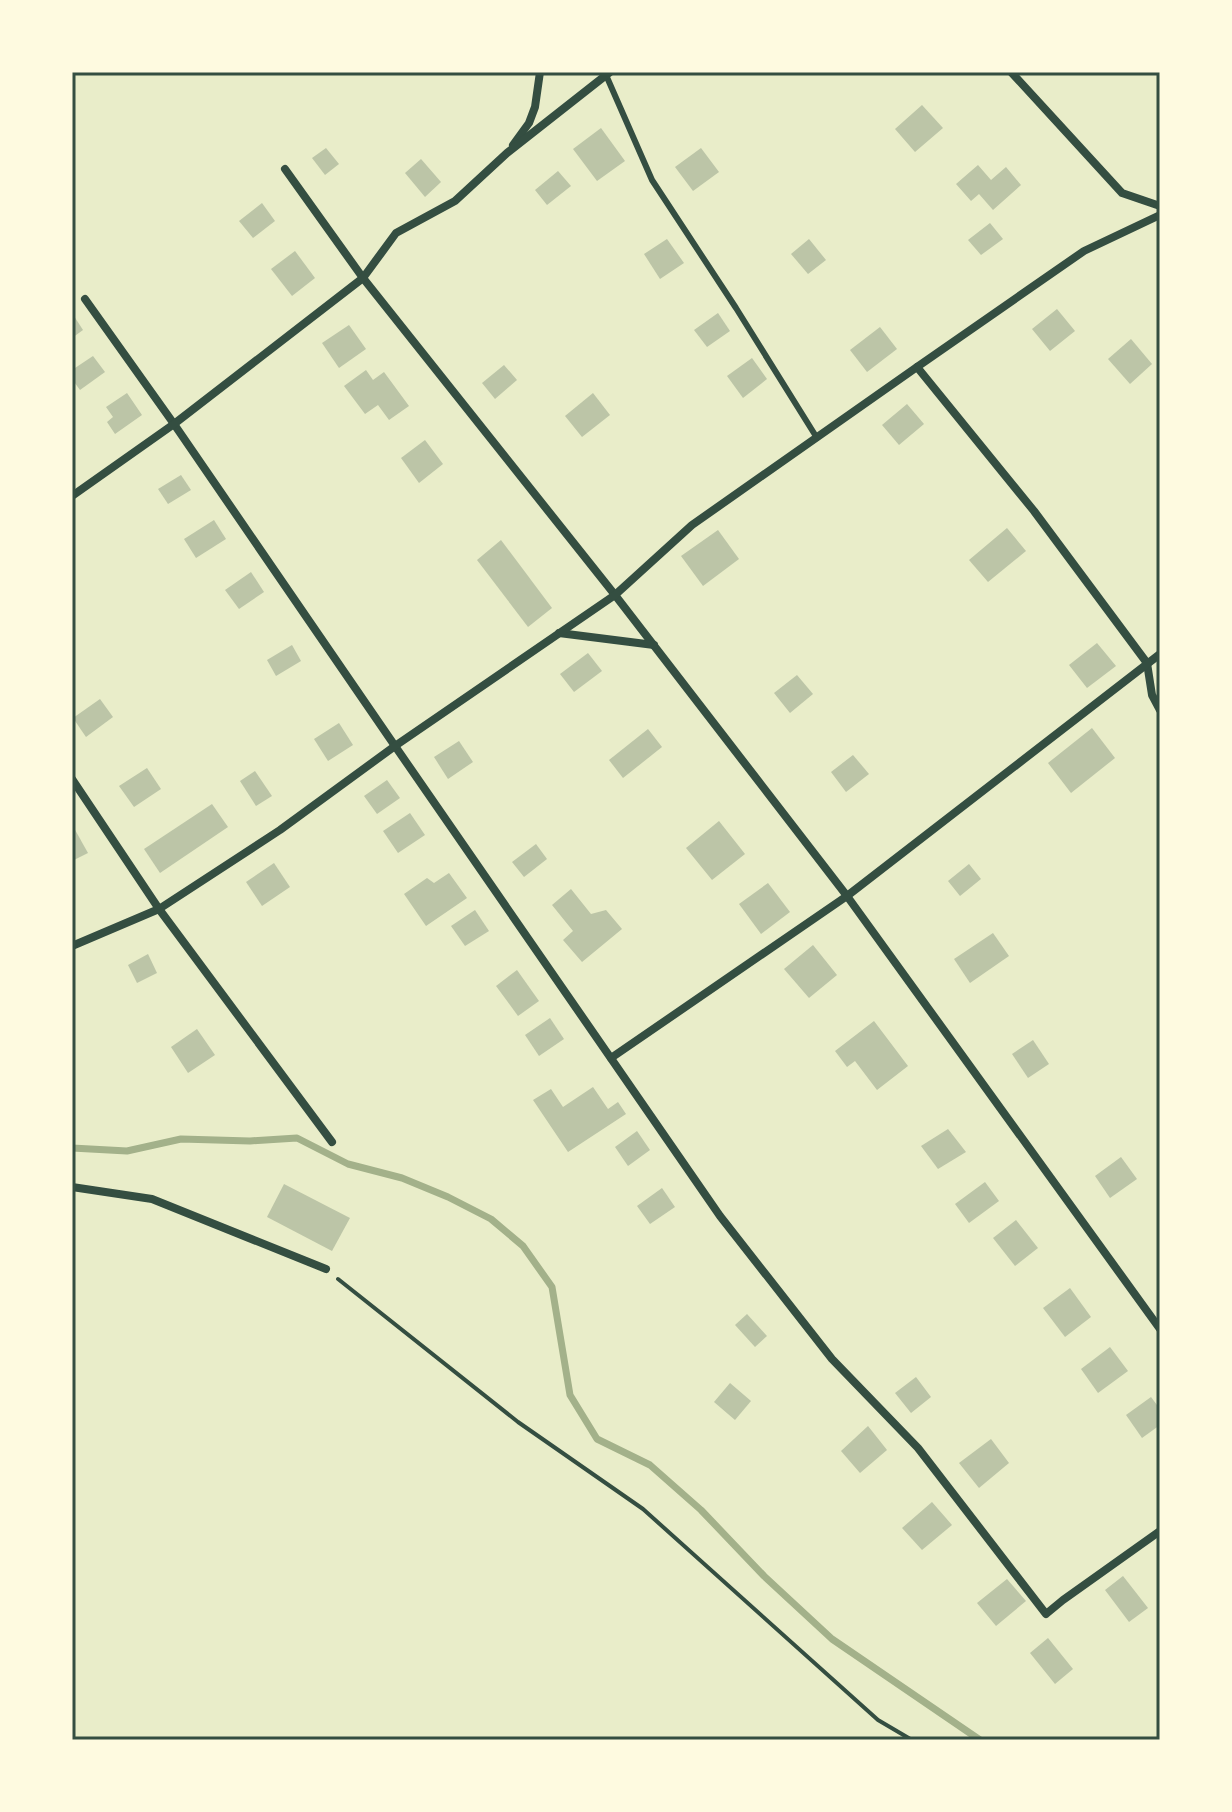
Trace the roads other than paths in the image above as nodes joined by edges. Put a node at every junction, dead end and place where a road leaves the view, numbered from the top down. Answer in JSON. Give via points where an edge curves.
{"nodes":[{"id":1,"x":540,"y":72,"type":"edge"},
{"id":2,"x":1011,"y":72,"type":"edge"},
{"id":3,"x":608,"y":74,"type":"edge"},
{"id":4,"x":507,"y":153,"type":"junction"},
{"id":5,"x":285,"y":169,"type":"dead end"},
{"id":6,"x":1160,"y":206,"type":"edge"},
{"id":7,"x":1160,"y":215,"type":"edge"},
{"id":8,"x":363,"y":278,"type":"junction"},
{"id":9,"x":85,"y":299,"type":"dead end"},
{"id":10,"x":917,"y":367,"type":"junction"},
{"id":11,"x":174,"y":424,"type":"junction"},
{"id":12,"x":817,"y":438,"type":"junction"},
{"id":13,"x":72,"y":496,"type":"edge"},
{"id":14,"x":615,"y":595,"type":"junction"},
{"id":15,"x":559,"y":633,"type":"junction"},
{"id":16,"x":654,"y":645,"type":"junction"},
{"id":17,"x":1160,"y":654,"type":"edge"},
{"id":18,"x":1147,"y":663,"type":"junction"},
{"id":19,"x":1160,"y":710,"type":"edge"},
{"id":20,"x":395,"y":746,"type":"junction"},
{"id":21,"x":72,"y":779,"type":"edge"},
{"id":22,"x":847,"y":896,"type":"junction"},
{"id":23,"x":159,"y":909,"type":"junction"},
{"id":24,"x":72,"y":946,"type":"edge"},
{"id":25,"x":611,"y":1058,"type":"junction"},
{"id":26,"x":332,"y":1142,"type":"dead end"},
{"id":27,"x":72,"y":1187,"type":"edge"},
{"id":28,"x":326,"y":1269,"type":"road end"},
{"id":29,"x":1160,"y":1329,"type":"edge"},
{"id":30,"x":1160,"y":1531,"type":"edge"}],
"edges":[{"from":1,"to":4,"type":"street","via":[[529,123]]},
{"from":2,"to":6,"type":"street","via":[[1122,193]]},
{"from":3,"to":4,"type":"street"},
{"from":3,"to":12,"type":"lane","via":[[652,180]]},
{"from":4,"to":8,"type":"street","via":[[455,201],[396,233]]},
{"from":5,"to":8,"type":"street"},
{"from":7,"to":10,"type":"street","via":[[1084,251]]},
{"from":8,"to":11,"type":"street"},
{"from":8,"to":14,"type":"street"},
{"from":9,"to":11,"type":"street"},
{"from":10,"to":12,"type":"street"},
{"from":10,"to":18,"type":"street","via":[[1034,511]]},
{"from":11,"to":13,"type":"street"},
{"from":11,"to":20,"type":"street"},
{"from":12,"to":14,"type":"street","via":[[692,525]]},
{"from":14,"to":15,"type":"street"},
{"from":14,"to":16,"type":"street"},
{"from":15,"to":16,"type":"street"},
{"from":15,"to":20,"type":"street"},
{"from":16,"to":22,"type":"street"},
{"from":17,"to":18,"type":"street"},
{"from":18,"to":19,"type":"street"},
{"from":18,"to":22,"type":"street"},
{"from":20,"to":23,"type":"street"},
{"from":20,"to":25,"type":"street"},
{"from":21,"to":23,"type":"street"},
{"from":22,"to":25,"type":"street"},
{"from":22,"to":29,"type":"street"},
{"from":23,"to":24,"type":"street"},
{"from":23,"to":26,"type":"street"},
{"from":25,"to":30,"type":"street","via":[[729,1228],[832,1359],[918,1448],[1046,1614]]},
{"from":27,"to":28,"type":"street","via":[[152,1199]]}]}
